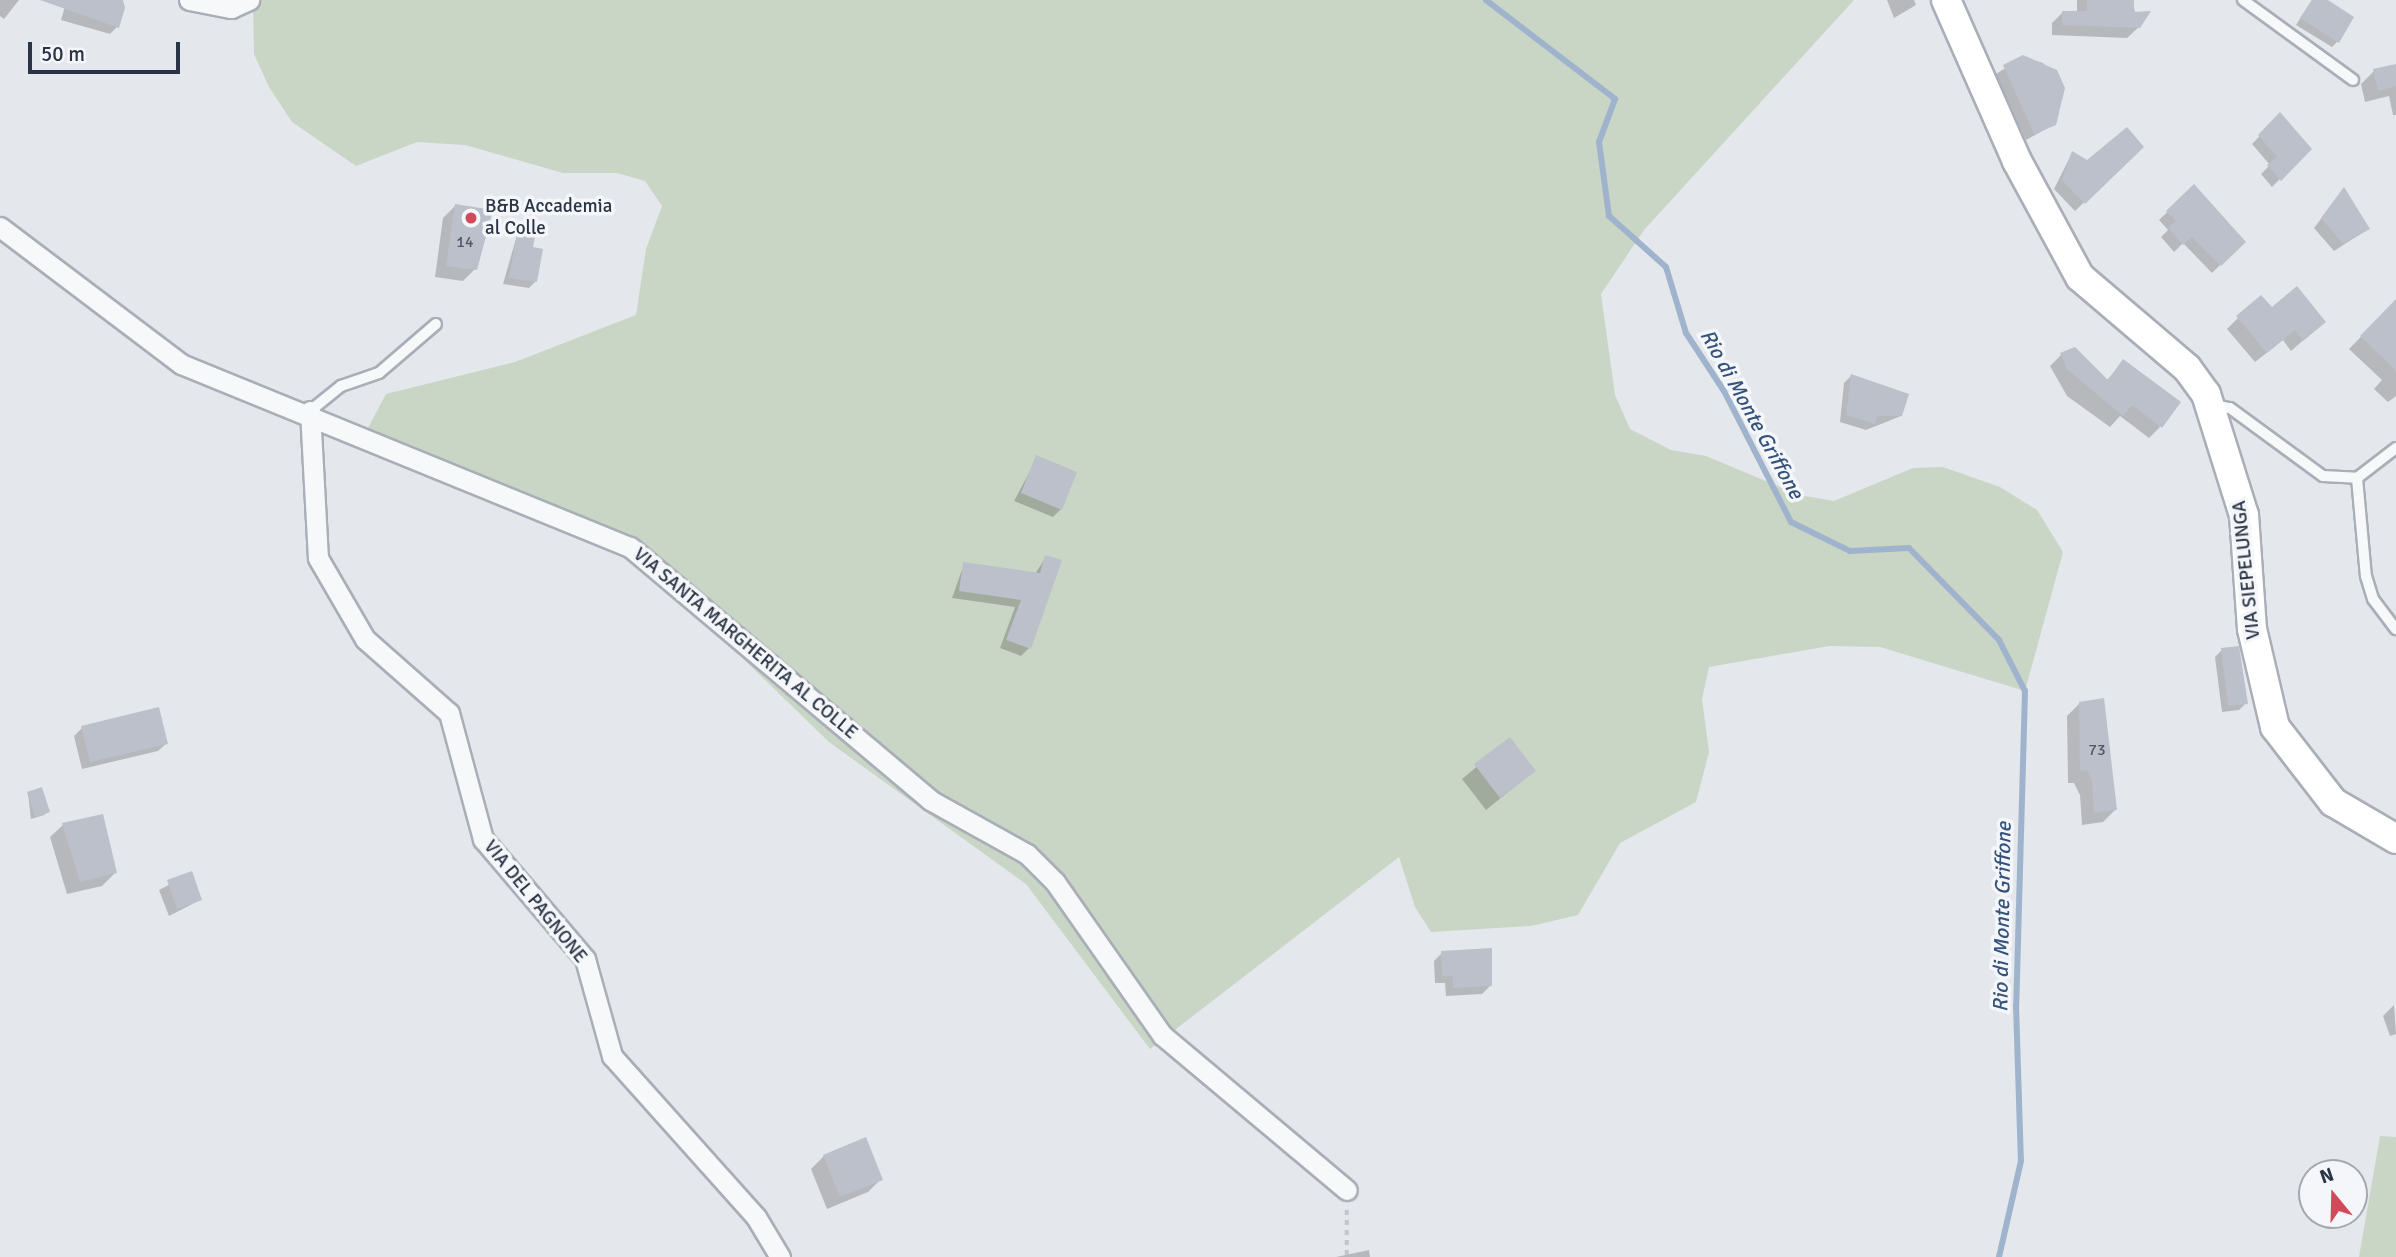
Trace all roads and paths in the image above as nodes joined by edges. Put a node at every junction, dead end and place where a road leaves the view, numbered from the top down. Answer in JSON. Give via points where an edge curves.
{"nodes":[{"id":1,"x":189,"y":0,"type":"edge"},
{"id":2,"x":249,"y":0,"type":"edge"},
{"id":3,"x":1946,"y":0,"type":"edge"},
{"id":4,"x":2243,"y":0,"type":"edge"},
{"id":5,"x":2353,"y":80,"type":"dead end"},
{"id":6,"x":0,"y":227,"type":"edge"},
{"id":7,"x":436,"y":324,"type":"dead end"},
{"id":8,"x":2210,"y":404,"type":"junction"},
{"id":9,"x":310,"y":411,"type":"junction"},
{"id":10,"x":2396,"y":447,"type":"edge"},
{"id":11,"x":2357,"y":478,"type":"junction"},
{"id":12,"x":2396,"y":629,"type":"edge"},
{"id":13,"x":2396,"y":839,"type":"edge"},
{"id":14,"x":1347,"y":1190,"type":"joint"},
{"id":15,"x":780,"y":1257,"type":"edge"},
{"id":16,"x":1347,"y":1257,"type":"edge"}],
"edges":[{"from":1,"to":2,"type":"street","via":[[231,8]]},
{"from":3,"to":8,"type":"street","name":"VIA SIEPELUNGA","via":[[2017,161],[2080,277],[2187,368]]},
{"from":4,"to":5,"type":"lane"},
{"from":6,"to":9,"type":"street","name":"VIA SANTA MARGHERITA AL COLLE","via":[[181,364]]},
{"from":7,"to":9,"type":"lane","via":[[379,373],[341,386]]},
{"from":8,"to":11,"type":"lane","via":[[2230,408],[2323,476]]},
{"from":8,"to":13,"type":"street","name":"VIA SIEPELUNGA","via":[[2245,515],[2252,629],[2275,727],[2333,802]]},
{"from":9,"to":14,"type":"street","name":"VIA SANTA MARGHERITA AL COLLE","via":[[432,471],[532,502],[630,547],[930,800],[1027,854],[1055,883],[1163,1035]]},
{"from":9,"to":15,"type":"street","name":"VIA DEL PAGNONE","via":[[318,558],[365,639],[449,713],[483,839],[585,959],[612,1056],[756,1217]]},
{"from":10,"to":11,"type":"lane"},
{"from":11,"to":12,"type":"lane","via":[[2366,576],[2373,599]]},
{"from":14,"to":16,"type":"path"}]}
